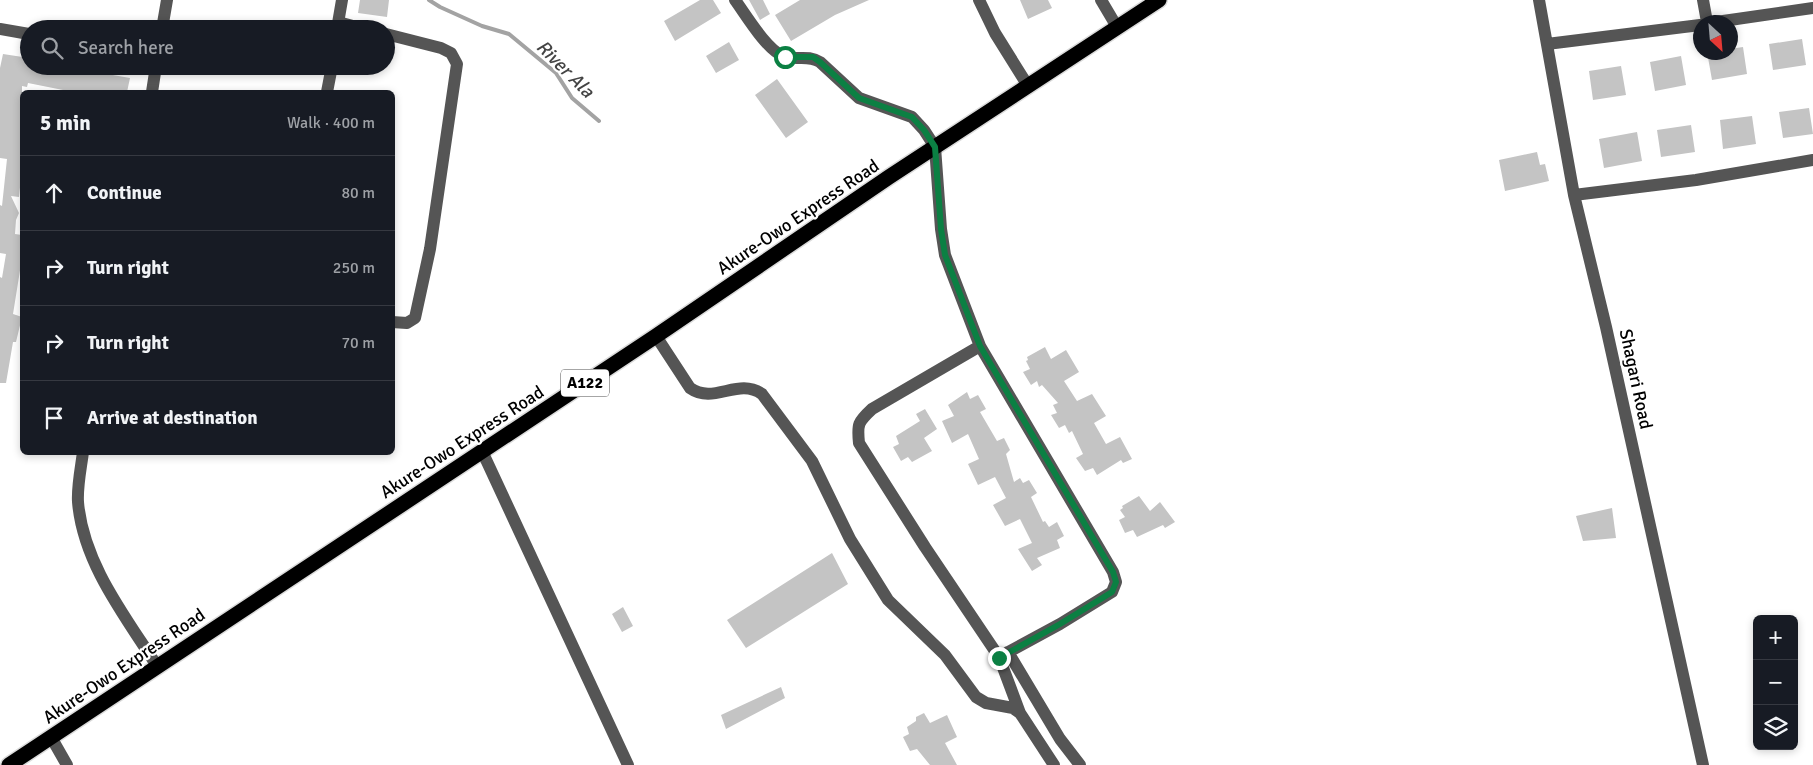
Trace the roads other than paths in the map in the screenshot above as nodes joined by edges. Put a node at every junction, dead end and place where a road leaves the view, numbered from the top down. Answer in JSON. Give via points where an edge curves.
{"nodes":[{"id":1,"x":167,"y":0,"type":"edge"},
{"id":2,"x":342,"y":0,"type":"edge"},
{"id":3,"x":735,"y":0,"type":"edge"},
{"id":4,"x":979,"y":0,"type":"edge"},
{"id":5,"x":1101,"y":0,"type":"edge"},
{"id":6,"x":1159,"y":0,"type":"edge"},
{"id":7,"x":1539,"y":0,"type":"edge"},
{"id":8,"x":1703,"y":0,"type":"edge"},
{"id":9,"x":1813,"y":8,"type":"edge"},
{"id":10,"x":1706,"y":15,"type":"edge"},
{"id":11,"x":1738,"y":19,"type":"edge"},
{"id":12,"x":164,"y":20,"type":"edge"},
{"id":13,"x":339,"y":20,"type":"edge"},
{"id":14,"x":1693,"y":25,"type":"edge"},
{"id":15,"x":1117,"y":27,"type":"junction"},
{"id":16,"x":0,"y":28,"type":"edge"},
{"id":17,"x":20,"y":32,"type":"edge"},
{"id":18,"x":395,"y":36,"type":"edge"},
{"id":19,"x":1547,"y":44,"type":"junction"},
{"id":20,"x":155,"y":75,"type":"edge"},
{"id":21,"x":331,"y":75,"type":"edge"},
{"id":22,"x":1028,"y":86,"type":"junction"},
{"id":23,"x":152,"y":90,"type":"edge"},
{"id":24,"x":328,"y":90,"type":"edge"},
{"id":25,"x":935,"y":147,"type":"junction"},
{"id":26,"x":1813,"y":160,"type":"edge"},
{"id":27,"x":1574,"y":195,"type":"junction"},
{"id":28,"x":395,"y":322,"type":"edge"},
{"id":29,"x":656,"y":336,"type":"junction"},
{"id":30,"x":980,"y":346,"type":"junction"},
{"id":31,"x":482,"y":451,"type":"junction"},
{"id":32,"x":83,"y":455,"type":"edge"},
{"id":33,"x":1004,"y":655,"type":"junction"},
{"id":34,"x":157,"y":666,"type":"junction"},
{"id":35,"x":1020,"y":713,"type":"junction"},
{"id":36,"x":51,"y":737,"type":"junction"},
{"id":37,"x":9,"y":765,"type":"edge"},
{"id":38,"x":67,"y":765,"type":"edge"},
{"id":39,"x":628,"y":765,"type":"edge"},
{"id":40,"x":1054,"y":765,"type":"edge"},
{"id":41,"x":1080,"y":765,"type":"edge"},
{"id":42,"x":1703,"y":765,"type":"edge"}],
"edges":[{"from":1,"to":12,"type":"street"},
{"from":2,"to":13,"type":"street"},
{"from":3,"to":25,"type":"street","via":[[778,53],[785,57],[813,57],[859,98],[912,117]]},
{"from":4,"to":22,"type":"street"},
{"from":5,"to":15,"type":"street"},
{"from":6,"to":15,"type":"highway","name":"Akure-Owo Express Road","number":"A122"},
{"from":7,"to":19,"type":"street","name":"Shagari Road"},
{"from":8,"to":10,"type":"street"},
{"from":9,"to":11,"type":"street"},
{"from":14,"to":19,"type":"street"},
{"from":15,"to":22,"type":"highway","name":"Akure-Owo Express Road","number":"A122"},
{"from":16,"to":17,"type":"street"},
{"from":18,"to":28,"type":"street","via":[[441,48],[451,53],[457,64],[430,249],[415,318],[407,323]]},
{"from":19,"to":27,"type":"street","name":"Shagari Road"},
{"from":20,"to":23,"type":"street"},
{"from":21,"to":24,"type":"street"},
{"from":22,"to":25,"type":"highway","name":"Akure-Owo Express Road","number":"A122"},
{"from":25,"to":29,"type":"highway","name":"Akure-Owo Express Road","number":"A122"},
{"from":25,"to":30,"type":"street","via":[[945,255]]},
{"from":26,"to":27,"type":"street","via":[[1696,180]]},
{"from":27,"to":42,"type":"street","name":"Shagari Road"},
{"from":29,"to":31,"type":"highway","name":"Akure-Owo Express Road","number":"A122"},
{"from":29,"to":35,"type":"street","via":[[696,393],[706,395],[745,387],[754,388],[762,394],[812,462],[850,539],[888,600],[945,655],[976,696],[986,703],[1013,708]]},
{"from":30,"to":33,"type":"street","via":[[1116,582],[1112,592]]},
{"from":30,"to":33,"type":"street","via":[[872,409],[860,421],[859,443],[925,547]]},
{"from":31,"to":34,"type":"highway","name":"Akure-Owo Express Road","number":"A122"},
{"from":31,"to":39,"type":"street"},
{"from":32,"to":34,"type":"street","via":[[78,500],[83,532],[97,567]]},
{"from":33,"to":35,"type":"street"},
{"from":33,"to":41,"type":"street"},
{"from":34,"to":36,"type":"highway","name":"Akure-Owo Express Road","number":"A122"},
{"from":35,"to":40,"type":"street"},
{"from":36,"to":37,"type":"highway","name":"Akure-Owo Express Road","number":"A122"},
{"from":36,"to":38,"type":"street"}]}
